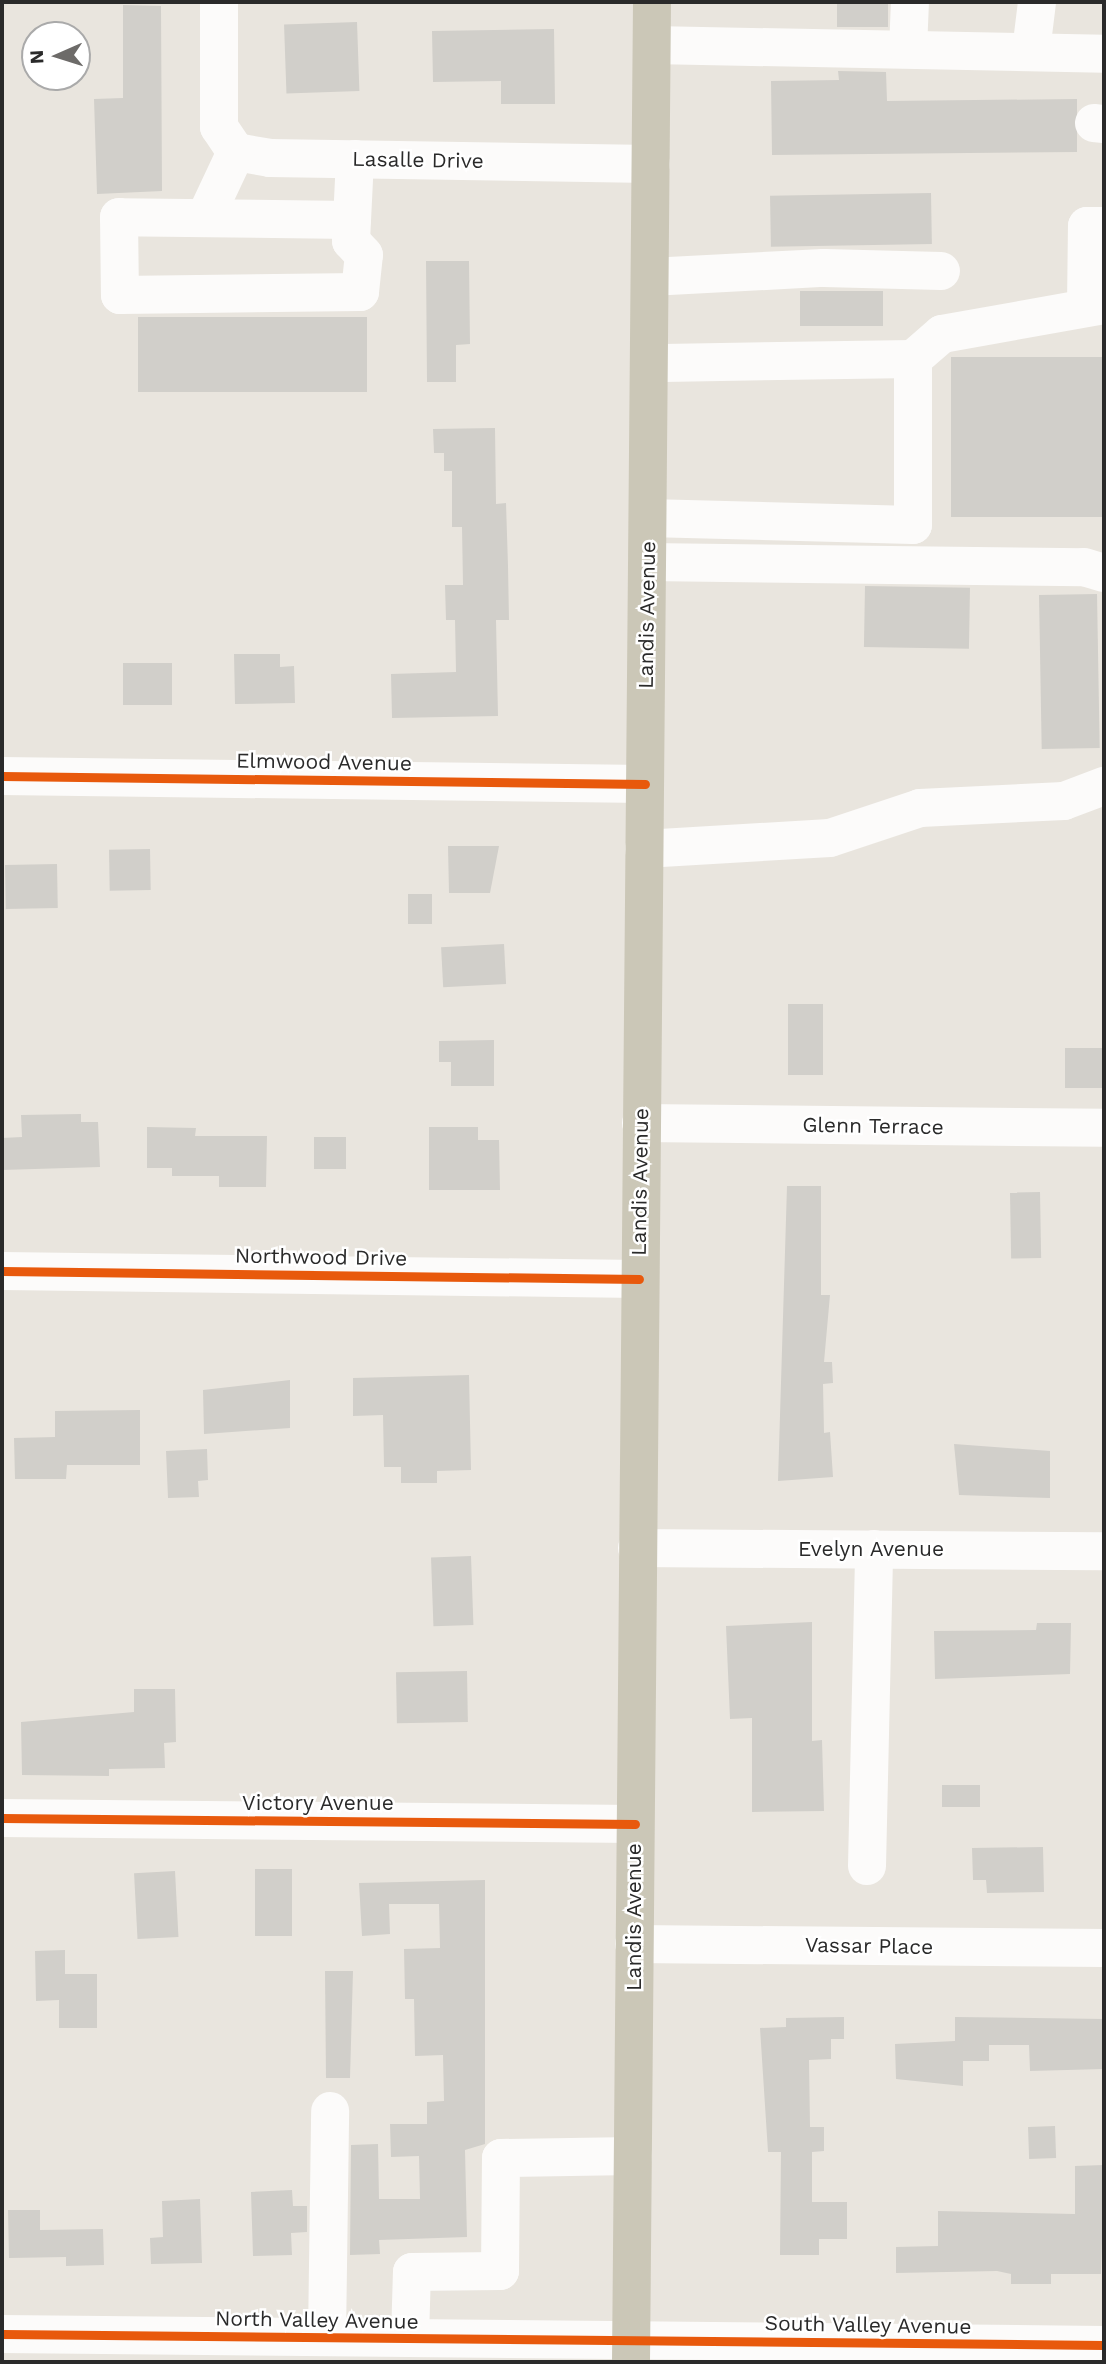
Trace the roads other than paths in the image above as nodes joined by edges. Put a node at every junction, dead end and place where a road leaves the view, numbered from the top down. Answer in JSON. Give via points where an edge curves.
{"nodes":[{"id":1,"x":219,"y":2,"type":"edge"},
{"id":2,"x":652,"y":2,"type":"edge"},
{"id":3,"x":910,"y":2,"type":"edge"},
{"id":4,"x":1037,"y":2,"type":"edge"},
{"id":5,"x":652,"y":45,"type":"junction"},
{"id":6,"x":908,"y":49,"type":"junction"},
{"id":7,"x":1031,"y":51,"type":"junction"},
{"id":8,"x":1104,"y":54,"type":"edge"},
{"id":9,"x":236,"y":152,"type":"junction"},
{"id":10,"x":355,"y":159,"type":"junction"},
{"id":11,"x":651,"y":164,"type":"junction"},
{"id":12,"x":205,"y":218,"type":"junction"},
{"id":13,"x":352,"y":220,"type":"junction"},
{"id":14,"x":1104,"y":226,"type":"edge"},
{"id":15,"x":941,"y":271,"type":"dead end"},
{"id":16,"x":650,"y":277,"type":"junction"},
{"id":17,"x":1095,"y":305,"type":"edge"},
{"id":18,"x":913,"y":359,"type":"junction"},
{"id":19,"x":649,"y":363,"type":"junction"},
{"id":20,"x":648,"y":518,"type":"junction"},
{"id":21,"x":647,"y":562,"type":"junction"},
{"id":22,"x":1104,"y":573,"type":"edge"},
{"id":23,"x":2,"y":776,"type":"edge"},
{"id":24,"x":645,"y":784,"type":"junction"},
{"id":25,"x":1104,"y":786,"type":"edge"},
{"id":26,"x":644,"y":849,"type":"junction"},
{"id":27,"x":641,"y":1123,"type":"junction"},
{"id":28,"x":1104,"y":1128,"type":"edge"},
{"id":29,"x":2,"y":1271,"type":"edge"},
{"id":30,"x":639,"y":1279,"type":"junction"},
{"id":31,"x":637,"y":1548,"type":"junction"},
{"id":32,"x":874,"y":1549,"type":"junction"},
{"id":33,"x":1104,"y":1551,"type":"edge"},
{"id":34,"x":2,"y":1818,"type":"edge"},
{"id":35,"x":635,"y":1824,"type":"junction"},
{"id":36,"x":867,"y":1866,"type":"dead end"},
{"id":37,"x":634,"y":1944,"type":"junction"},
{"id":38,"x":1104,"y":1948,"type":"edge"},
{"id":39,"x":330,"y":2112,"type":"dead end"},
{"id":40,"x":633,"y":2156,"type":"junction"},
{"id":41,"x":2,"y":2334,"type":"edge"},
{"id":42,"x":327,"y":2337,"type":"junction"},
{"id":43,"x":1104,"y":2344,"type":"edge"},
{"id":44,"x":417,"y":2346,"type":"edge"},
{"id":45,"x":631,"y":2351,"type":"edge"}],
"edges":[{"from":1,"to":9,"type":"street","via":[[218,107],[224,141]]},
{"from":2,"to":5,"type":"main road","name":"Landis Avenue"},
{"from":3,"to":6,"type":"street"},
{"from":4,"to":7,"type":"street"},
{"from":5,"to":6,"type":"street"},
{"from":5,"to":11,"type":"main road","name":"Landis Avenue"},
{"from":6,"to":7,"type":"street"},
{"from":7,"to":8,"type":"street"},
{"from":9,"to":10,"type":"street","name":"Lasalle Drive"},
{"from":9,"to":12,"type":"street"},
{"from":10,"to":11,"type":"street","name":"Lasalle Drive"},
{"from":10,"to":13,"type":"street"},
{"from":11,"to":16,"type":"main road","name":"Landis Avenue"},
{"from":12,"to":13,"type":"street"},
{"from":12,"to":13,"type":"street","via":[[119,217],[120,295],[360,292],[364,255],[351,241]]},
{"from":14,"to":17,"type":"street","via":[[1087,226]]},
{"from":15,"to":16,"type":"street","via":[[824,268]]},
{"from":16,"to":19,"type":"main road","name":"Landis Avenue"},
{"from":17,"to":18,"type":"street","via":[[942,334]]},
{"from":18,"to":19,"type":"street"},
{"from":18,"to":20,"type":"street","via":[[913,525]]},
{"from":19,"to":20,"type":"main road","name":"Landis Avenue"},
{"from":20,"to":21,"type":"main road","name":"Landis Avenue"},
{"from":21,"to":22,"type":"street","via":[[1084,567]]},
{"from":21,"to":24,"type":"main road","name":"Landis Avenue"},
{"from":23,"to":24,"type":"street","name":"Elmwood Avenue"},
{"from":24,"to":26,"type":"main road","name":"Landis Avenue"},
{"from":25,"to":26,"type":"street","via":[[1064,801],[920,808],[830,838]]},
{"from":26,"to":27,"type":"main road","name":"Landis Avenue"},
{"from":27,"to":28,"type":"street","name":"Glenn Terrace"},
{"from":27,"to":30,"type":"main road","name":"Landis Avenue"},
{"from":29,"to":30,"type":"street","name":"Northwood Drive"},
{"from":30,"to":31,"type":"main road","name":"Landis Avenue"},
{"from":31,"to":32,"type":"street","name":"Evelyn Avenue"},
{"from":31,"to":35,"type":"main road","name":"Landis Avenue"},
{"from":32,"to":33,"type":"street","name":"Evelyn Avenue"},
{"from":32,"to":36,"type":"street"},
{"from":34,"to":35,"type":"street","name":"Victory Avenue"},
{"from":35,"to":37,"type":"main road","name":"Landis Avenue"},
{"from":37,"to":38,"type":"street","name":"Vassar Place"},
{"from":37,"to":40,"type":"main road","name":"Landis Avenue"},
{"from":39,"to":42,"type":"street"},
{"from":40,"to":44,"type":"street","via":[[501,2158],[500,2271],[412,2272]]},
{"from":40,"to":45,"type":"main road","name":"Landis Avenue"},
{"from":41,"to":42,"type":"street","name":"North Valley Avenue"},
{"from":42,"to":44,"type":"street","name":"North Valley Avenue"},
{"from":43,"to":45,"type":"street","name":"South Valley Avenue"},
{"from":44,"to":45,"type":"street","name":"North Valley Avenue"}]}
